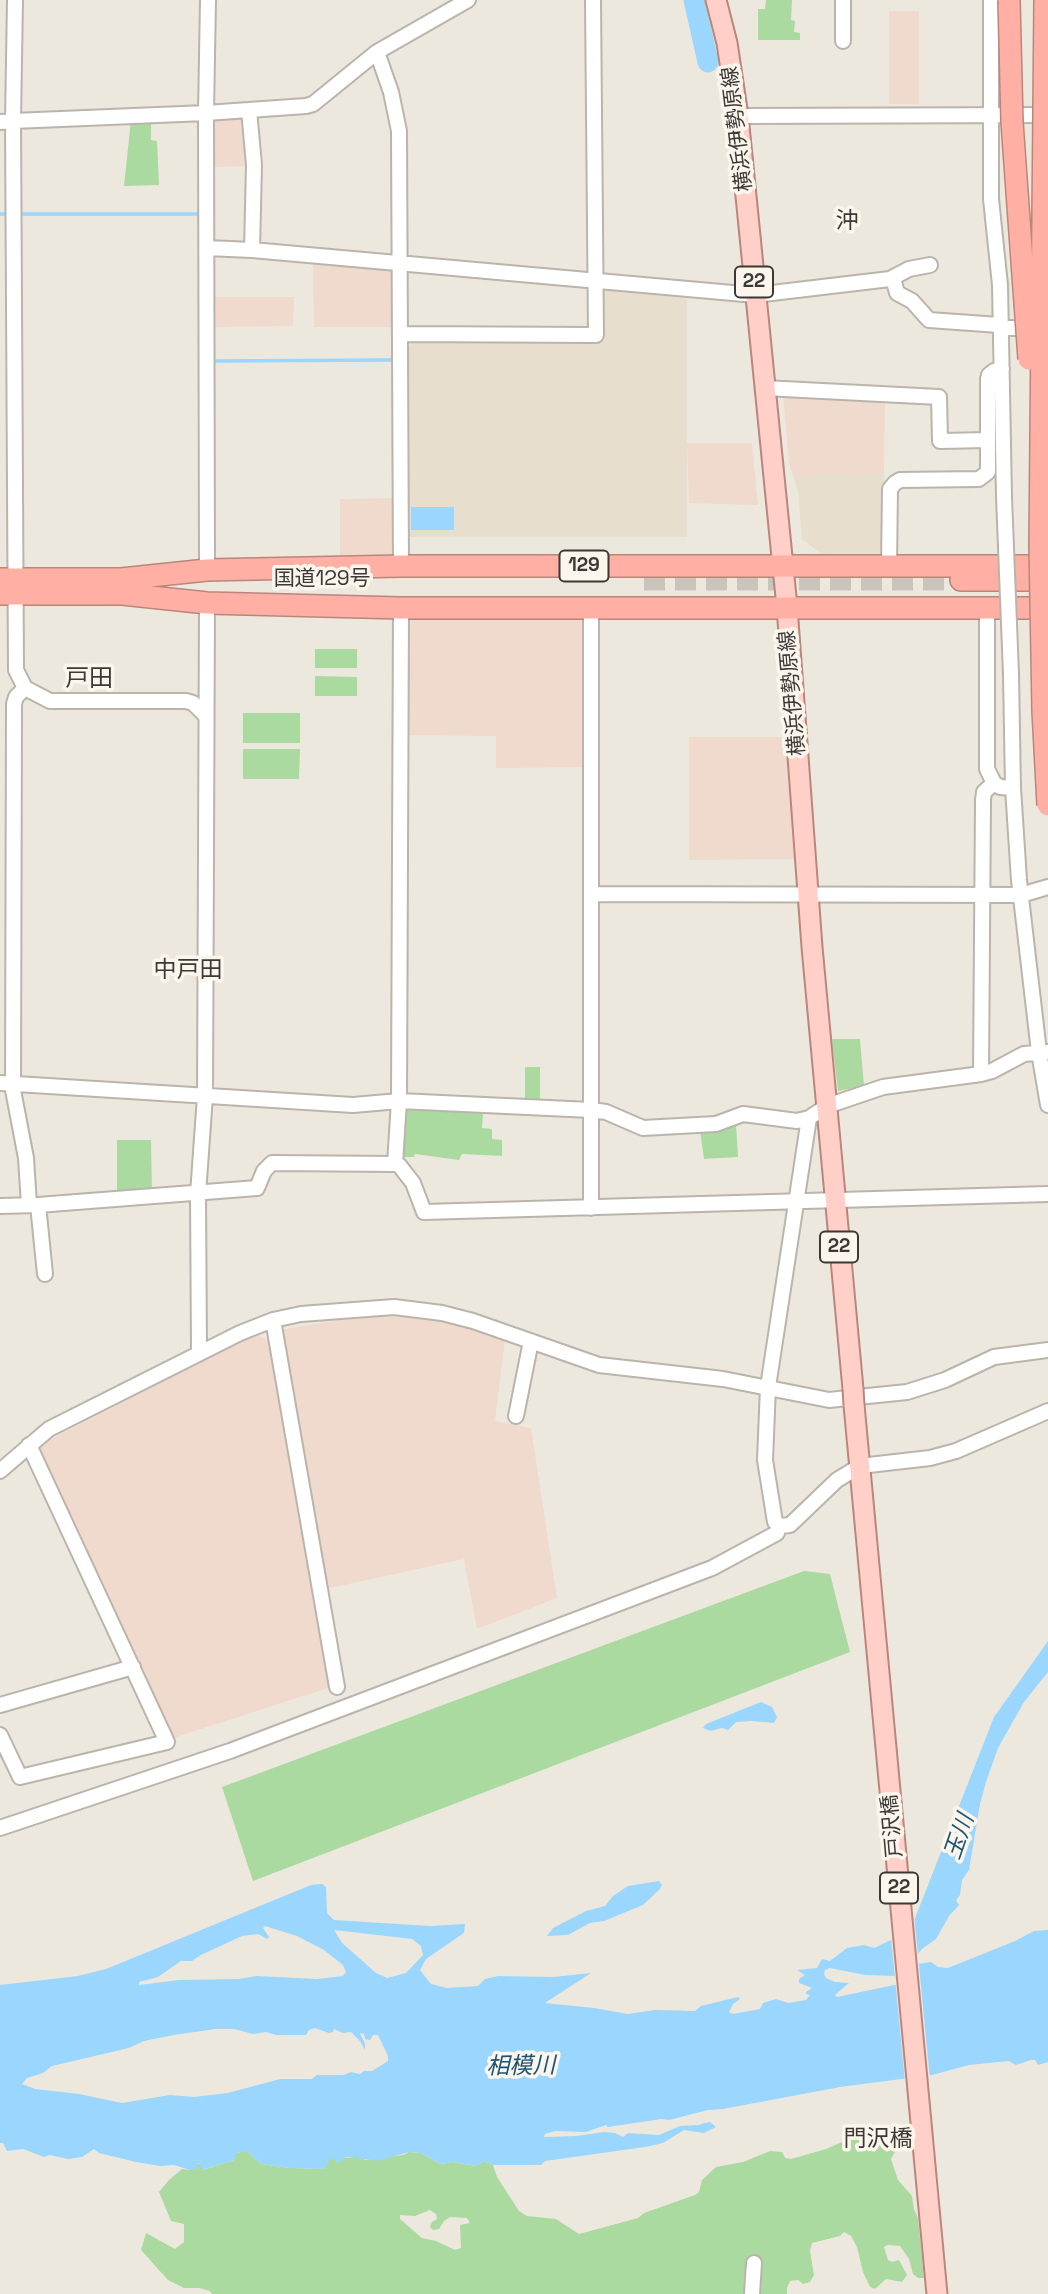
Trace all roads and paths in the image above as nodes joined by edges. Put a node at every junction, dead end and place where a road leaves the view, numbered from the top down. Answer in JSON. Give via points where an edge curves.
{"nodes":[{"id":1,"x":15,"y":0,"type":"edge"},
{"id":2,"x":208,"y":0,"type":"edge"},
{"id":3,"x":468,"y":0,"type":"edge"},
{"id":4,"x":593,"y":0,"type":"edge"},
{"id":5,"x":716,"y":0,"type":"edge"},
{"id":6,"x":843,"y":0,"type":"edge"},
{"id":7,"x":991,"y":0,"type":"edge"},
{"id":8,"x":1009,"y":0,"type":"edge"},
{"id":9,"x":1045,"y":0,"type":"edge"},
{"id":10,"x":0,"y":27,"type":"edge"},
{"id":11,"x":15,"y":27,"type":"junction"},
{"id":12,"x":843,"y":41,"type":"dead end"},
{"id":13,"x":377,"y":52,"type":"junction"},
{"id":14,"x":249,"y":110,"type":"junction"},
{"id":15,"x":206,"y":113,"type":"junction"},
{"id":16,"x":989,"y":115,"type":"junction"},
{"id":17,"x":1048,"y":115,"type":"edge"},
{"id":18,"x":738,"y":116,"type":"junction"},
{"id":19,"x":7,"y":122,"type":"edge"},
{"id":20,"x":211,"y":248,"type":"junction"},
{"id":21,"x":253,"y":250,"type":"junction"},
{"id":22,"x":401,"y":263,"type":"junction"},
{"id":23,"x":930,"y":265,"type":"dead end"},
{"id":24,"x":892,"y":278,"type":"junction"},
{"id":25,"x":594,"y":280,"type":"junction"},
{"id":26,"x":755,"y":295,"type":"junction"},
{"id":27,"x":1002,"y":328,"type":"junction"},
{"id":28,"x":1048,"y":328,"type":"edge"},
{"id":29,"x":401,"y":334,"type":"junction"},
{"id":30,"x":1003,"y":369,"type":"junction"},
{"id":31,"x":764,"y":388,"type":"junction"},
{"id":32,"x":988,"y":440,"type":"junction"},
{"id":33,"x":1045,"y":556,"type":"edge"},
{"id":34,"x":401,"y":566,"type":"junction"},
{"id":35,"x":782,"y":566,"type":"junction"},
{"id":36,"x":889,"y":566,"type":"junction"},
{"id":37,"x":207,"y":570,"type":"junction"},
{"id":38,"x":1048,"y":580,"type":"edge"},
{"id":39,"x":7,"y":587,"type":"edge"},
{"id":40,"x":122,"y":587,"type":"junction"},
{"id":41,"x":645,"y":587,"type":"tunnel mouth"},
{"id":42,"x":1048,"y":594,"type":"edge"},
{"id":43,"x":207,"y":603,"type":"junction"},
{"id":44,"x":786,"y":607,"type":"junction"},
{"id":45,"x":401,"y":608,"type":"junction"},
{"id":46,"x":591,"y":608,"type":"junction"},
{"id":47,"x":987,"y":608,"type":"junction"},
{"id":48,"x":1048,"y":608,"type":"edge"},
{"id":49,"x":25,"y":688,"type":"junction"},
{"id":50,"x":206,"y":716,"type":"junction"},
{"id":51,"x":994,"y":783,"type":"junction"},
{"id":52,"x":1013,"y":788,"type":"junction"},
{"id":53,"x":1048,"y":805,"type":"edge"},
{"id":54,"x":1048,"y":887,"type":"edge"},
{"id":55,"x":592,"y":894,"type":"junction"},
{"id":56,"x":809,"y":894,"type":"junction"},
{"id":57,"x":982,"y":895,"type":"junction"},
{"id":58,"x":1021,"y":895,"type":"junction"},
{"id":59,"x":1043,"y":1052,"type":"edge"},
{"id":60,"x":981,"y":1074,"type":"junction"},
{"id":61,"x":6,"y":1083,"type":"edge"},
{"id":62,"x":205,"y":1096,"type":"junction"},
{"id":63,"x":399,"y":1101,"type":"junction"},
{"id":64,"x":1048,"y":1105,"type":"edge"},
{"id":65,"x":827,"y":1106,"type":"junction"},
{"id":66,"x":592,"y":1110,"type":"junction"},
{"id":67,"x":809,"y":1118,"type":"junction"},
{"id":68,"x":396,"y":1164,"type":"junction"},
{"id":69,"x":198,"y":1194,"type":"junction"},
{"id":70,"x":1048,"y":1194,"type":"edge"},
{"id":71,"x":835,"y":1200,"type":"junction"},
{"id":72,"x":796,"y":1202,"type":"junction"},
{"id":73,"x":34,"y":1205,"type":"junction"},
{"id":74,"x":0,"y":1206,"type":"edge"},
{"id":75,"x":590,"y":1208,"type":"junction"},
{"id":76,"x":45,"y":1274,"type":"dead end"},
{"id":77,"x":273,"y":1320,"type":"junction"},
{"id":78,"x":531,"y":1341,"type":"junction"},
{"id":79,"x":1048,"y":1350,"type":"edge"},
{"id":80,"x":199,"y":1353,"type":"junction"},
{"id":81,"x":768,"y":1387,"type":"junction"},
{"id":82,"x":1048,"y":1405,"type":"edge"},
{"id":83,"x":1048,"y":1412,"type":"edge"},
{"id":84,"x":516,"y":1416,"type":"dead end"},
{"id":85,"x":1002,"y":1430,"type":"junction"},
{"id":86,"x":29,"y":1445,"type":"junction"},
{"id":87,"x":0,"y":1471,"type":"edge"},
{"id":88,"x":860,"y":1474,"type":"junction"},
{"id":89,"x":779,"y":1530,"type":"junction"},
{"id":90,"x":133,"y":1667,"type":"junction"},
{"id":91,"x":337,"y":1687,"type":"dead end"},
{"id":92,"x":0,"y":1705,"type":"edge"},
{"id":93,"x":0,"y":1735,"type":"edge"},
{"id":94,"x":0,"y":1828,"type":"edge"},
{"id":95,"x":754,"y":2263,"type":"dead end"},
{"id":96,"x":752,"y":2294,"type":"edge"},
{"id":97,"x":937,"y":2294,"type":"edge"}],
"edges":[{"from":1,"to":11,"type":"street"},
{"from":2,"to":15,"type":"street"},
{"from":3,"to":13,"type":"street"},
{"from":4,"to":25,"type":"street"},
{"from":5,"to":18,"type":"main road","name":"横浜伊勢原線","number":"22"},
{"from":6,"to":12,"type":"street"},
{"from":7,"to":16,"type":"street"},
{"from":8,"to":33,"type":"highway","bridge":true,"via":[[1012,122]]},
{"from":9,"to":33,"type":"highway","bridge":true},
{"from":10,"to":11,"type":"street"},
{"from":11,"to":19,"type":"street"},
{"from":13,"to":14,"type":"street","via":[[313,104]]},
{"from":13,"to":22,"type":"street","via":[[399,131]]},
{"from":14,"to":15,"type":"street"},
{"from":14,"to":21,"type":"street"},
{"from":15,"to":19,"type":"street"},
{"from":15,"to":20,"type":"street"},
{"from":16,"to":17,"type":"street"},
{"from":16,"to":18,"type":"street"},
{"from":16,"to":27,"type":"street"},
{"from":18,"to":26,"type":"main road","name":"横浜伊勢原線","number":"22"},
{"from":19,"to":39,"type":"street","via":[[14,214]]},
{"from":20,"to":21,"type":"street"},
{"from":20,"to":37,"type":"street"},
{"from":21,"to":22,"type":"street"},
{"from":22,"to":25,"type":"street"},
{"from":22,"to":29,"type":"street"},
{"from":23,"to":24,"type":"street"},
{"from":24,"to":26,"type":"street"},
{"from":24,"to":27,"type":"street","via":[[897,293],[912,300],[929,320]]},
{"from":25,"to":26,"type":"street"},
{"from":25,"to":29,"type":"street","via":[[596,335]]},
{"from":26,"to":31,"type":"main road","name":"横浜伊勢原線","number":"22"},
{"from":27,"to":28,"type":"street"},
{"from":27,"to":30,"type":"street"},
{"from":29,"to":34,"type":"street"},
{"from":30,"to":32,"type":"street","via":[[989,374]]},
{"from":30,"to":52,"type":"street","bridge":true},
{"from":31,"to":32,"type":"street","via":[[940,397],[940,441]]},
{"from":31,"to":35,"type":"main road","name":"横浜伊勢原線","number":"22"},
{"from":32,"to":36,"type":"street","via":[[988,472],[982,478],[900,480],[890,489]]},
{"from":33,"to":36,"type":"highway","number":"129","via":[[987,565]]},
{"from":33,"to":53,"type":"highway","bridge":true,"via":[[1043,711]]},
{"from":34,"to":35,"type":"highway","number":"129"},
{"from":34,"to":37,"type":"highway","number":"129"},
{"from":35,"to":36,"type":"highway","number":"129"},
{"from":35,"to":44,"type":"main road","name":"横浜伊勢原線","number":"22"},
{"from":37,"to":40,"type":"highway","number":"129"},
{"from":38,"to":42,"type":"highway","via":[[960,587]]},
{"from":39,"to":40,"type":"highway","name":"国道129号","number":"129"},
{"from":39,"to":49,"type":"street","via":[[14,662]]},
{"from":40,"to":41,"type":"highway","name":"国道129号","number":"129"},
{"from":40,"to":43,"type":"highway","number":"129"},
{"from":43,"to":45,"type":"highway","number":"129"},
{"from":43,"to":50,"type":"street"},
{"from":44,"to":46,"type":"highway","number":"129"},
{"from":44,"to":47,"type":"highway","number":"129"},
{"from":44,"to":56,"type":"main road","name":"横浜伊勢原線","number":"22"},
{"from":45,"to":46,"type":"highway","number":"129"},
{"from":45,"to":63,"type":"street"},
{"from":46,"to":55,"type":"street"},
{"from":47,"to":48,"type":"highway","number":"129"},
{"from":47,"to":51,"type":"street","via":[[987,769]]},
{"from":49,"to":50,"type":"street","via":[[50,701],[186,701]]},
{"from":49,"to":61,"type":"street","via":[[14,704]]},
{"from":50,"to":62,"type":"street"},
{"from":51,"to":52,"type":"street"},
{"from":51,"to":57,"type":"street","via":[[982,800]]},
{"from":52,"to":58,"type":"street"},
{"from":54,"to":58,"type":"street"},
{"from":55,"to":56,"type":"street"},
{"from":55,"to":66,"type":"street"},
{"from":56,"to":57,"type":"street"},
{"from":56,"to":65,"type":"main road","name":"横浜伊勢原線","number":"22"},
{"from":57,"to":58,"type":"street"},
{"from":57,"to":60,"type":"street"},
{"from":58,"to":59,"type":"street"},
{"from":59,"to":60,"type":"street","via":[[1024,1054]]},
{"from":59,"to":64,"type":"street"},
{"from":60,"to":65,"type":"street","via":[[883,1087]]},
{"from":61,"to":62,"type":"street"},
{"from":61,"to":73,"type":"street"},
{"from":62,"to":63,"type":"street","via":[[353,1105]]},
{"from":62,"to":69,"type":"street"},
{"from":63,"to":66,"type":"street"},
{"from":63,"to":68,"type":"street"},
{"from":65,"to":67,"type":"street"},
{"from":65,"to":71,"type":"main road","name":"横浜伊勢原線","number":"22"},
{"from":66,"to":67,"type":"street","via":[[643,1128],[716,1124],[743,1114],[788,1121]]},
{"from":66,"to":75,"type":"street"},
{"from":67,"to":72,"type":"street"},
{"from":68,"to":69,"type":"street","via":[[272,1163],[257,1188]]},
{"from":68,"to":75,"type":"street","via":[[413,1183],[425,1212]]},
{"from":69,"to":73,"type":"street"},
{"from":69,"to":80,"type":"street"},
{"from":70,"to":71,"type":"street"},
{"from":71,"to":72,"type":"street"},
{"from":71,"to":88,"type":"main road","name":"横浜伊勢原線","number":"22"},
{"from":72,"to":75,"type":"street"},
{"from":72,"to":81,"type":"street"},
{"from":73,"to":74,"type":"street"},
{"from":73,"to":76,"type":"street"},
{"from":77,"to":78,"type":"street","via":[[366,1308],[418,1309]]},
{"from":77,"to":80,"type":"street"},
{"from":77,"to":91,"type":"street"},
{"from":78,"to":81,"type":"street","via":[[599,1365]]},
{"from":78,"to":84,"type":"street"},
{"from":79,"to":81,"type":"street","via":[[994,1357],[945,1380],[895,1394],[829,1400]]},
{"from":80,"to":86,"type":"street","via":[[49,1429]]},
{"from":81,"to":89,"type":"street","via":[[766,1471],[772,1516]]},
{"from":82,"to":85,"type":"street"},
{"from":83,"to":85,"type":"street"},
{"from":85,"to":88,"type":"street","via":[[956,1451]]},
{"from":86,"to":87,"type":"street"},
{"from":86,"to":90,"type":"street"},
{"from":88,"to":89,"type":"street","via":[[837,1480]]},
{"from":88,"to":97,"type":"main road","name":"戸沢橋","number":"22"},
{"from":89,"to":94,"type":"street","via":[[712,1568],[230,1751]]},
{"from":90,"to":92,"type":"street"},
{"from":90,"to":93,"type":"street","via":[[167,1742],[20,1777]]},
{"from":95,"to":96,"type":"street"}]}
